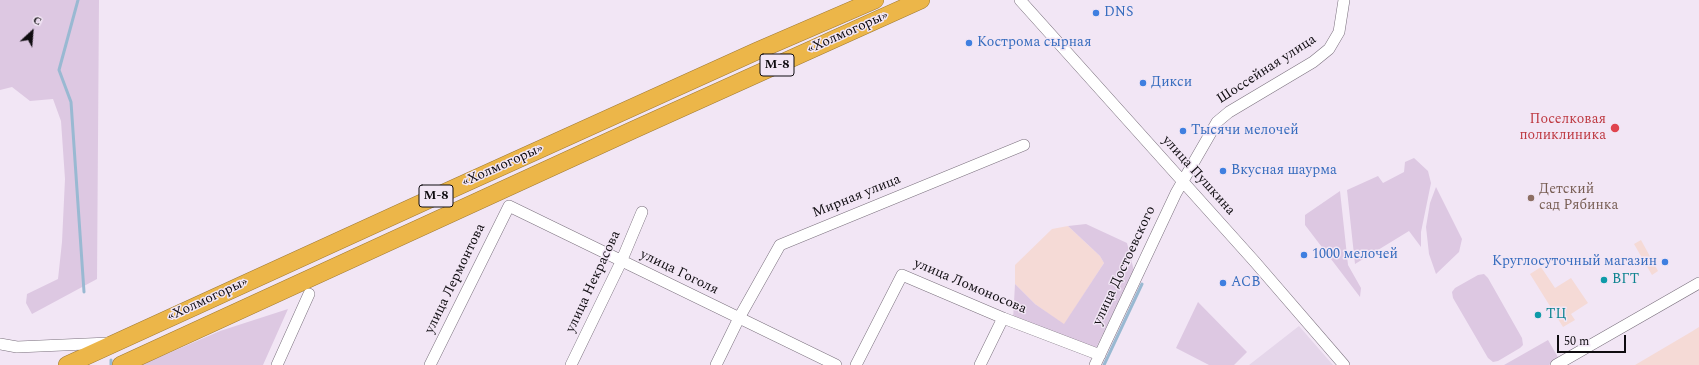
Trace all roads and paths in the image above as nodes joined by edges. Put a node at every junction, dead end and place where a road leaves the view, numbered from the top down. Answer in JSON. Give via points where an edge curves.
{"nodes":[{"id":1,"x":875,"y":0,"type":"edge"},
{"id":2,"x":921,"y":0,"type":"edge"},
{"id":3,"x":1344,"y":0,"type":"edge"},
{"id":4,"x":1024,"y":3,"type":"edge"},
{"id":5,"x":1024,"y":144,"type":"dead end"},
{"id":6,"x":1183,"y":181,"type":"junction"},
{"id":7,"x":509,"y":206,"type":"joint"},
{"id":8,"x":642,"y":212,"type":"dead end"},
{"id":9,"x":621,"y":262,"type":"junction"},
{"id":10,"x":1699,"y":283,"type":"edge"},
{"id":11,"x":309,"y":294,"type":"dead end"},
{"id":12,"x":739,"y":318,"type":"junction"},
{"id":13,"x":1003,"y":318,"type":"junction"},
{"id":14,"x":116,"y":342,"type":"junction"},
{"id":15,"x":0,"y":344,"type":"edge"},
{"id":16,"x":1098,"y":360,"type":"edge"},
{"id":17,"x":67,"y":365,"type":"edge"},
{"id":18,"x":121,"y":365,"type":"edge"},
{"id":19,"x":277,"y":365,"type":"edge"},
{"id":20,"x":430,"y":365,"type":"edge"},
{"id":21,"x":571,"y":365,"type":"edge"},
{"id":22,"x":716,"y":365,"type":"edge"},
{"id":23,"x":836,"y":365,"type":"edge"},
{"id":24,"x":856,"y":365,"type":"edge"},
{"id":25,"x":980,"y":365,"type":"edge"},
{"id":26,"x":1344,"y":365,"type":"edge"},
{"id":27,"x":1556,"y":365,"type":"edge"}],
"edges":[{"from":1,"to":14,"type":"highway","name":"«Холмогоры»","number":"М-8"},
{"from":2,"to":18,"type":"highway","name":"«Холмогоры»","number":"М-8"},
{"from":3,"to":6,"type":"street","name":"Шоссейная улица","via":[[1339,32],[1328,49],[1313,62],[1229,112],[1217,122]]},
{"from":4,"to":6,"type":"street","name":"улица Пушкина"},
{"from":5,"to":12,"type":"street","name":"Мирная улица","via":[[780,245]]},
{"from":6,"to":16,"type":"street","name":"улица Достоевского"},
{"from":6,"to":26,"type":"street","name":"улица Пушкина"},
{"from":7,"to":9,"type":"street","name":"улица Гоголя"},
{"from":7,"to":20,"type":"street","name":"улица Лермонтова"},
{"from":8,"to":9,"type":"street","name":"улица Некрасова"},
{"from":9,"to":12,"type":"street","name":"улица Гоголя"},
{"from":9,"to":21,"type":"street","name":"улица Некрасова"},
{"from":10,"to":27,"type":"street"},
{"from":11,"to":19,"type":"street"},
{"from":12,"to":22,"type":"street","name":"Мирная улица"},
{"from":12,"to":23,"type":"street","name":"улица Гоголя"},
{"from":13,"to":16,"type":"street","name":"улица Ломоносова"},
{"from":13,"to":24,"type":"street","name":"улица Ломоносова","via":[[902,275]]},
{"from":13,"to":25,"type":"street"},
{"from":14,"to":15,"type":"street","via":[[17,347]]},
{"from":14,"to":17,"type":"highway","name":"«Холмогоры»","number":"М-8"}]}
